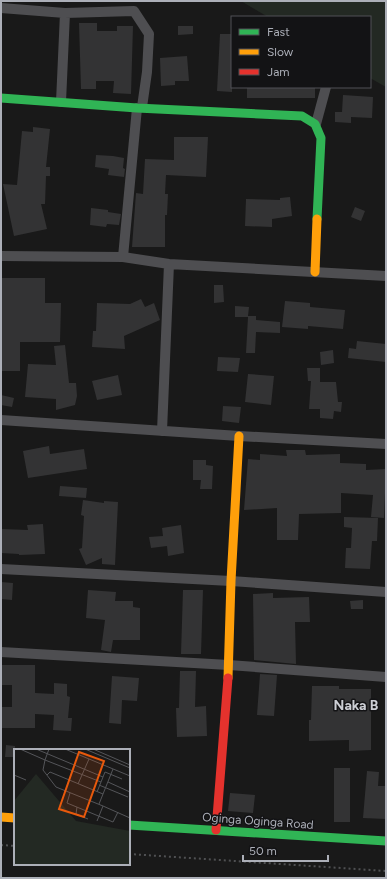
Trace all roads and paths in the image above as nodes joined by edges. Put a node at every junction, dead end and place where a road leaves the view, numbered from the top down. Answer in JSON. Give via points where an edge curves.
{"nodes":[{"id":1,"x":1,"y":8,"type":"edge"},
{"id":2,"x":65,"y":13,"type":"junction"},
{"id":3,"x":326,"y":88,"type":"edge"},
{"id":4,"x":1,"y":98,"type":"edge"},
{"id":5,"x":61,"y":102,"type":"junction"},
{"id":6,"x":140,"y":108,"type":"junction"},
{"id":7,"x":316,"y":124,"type":"junction"},
{"id":8,"x":1,"y":256,"type":"edge"},
{"id":9,"x":123,"y":257,"type":"junction"},
{"id":10,"x":170,"y":264,"type":"junction"},
{"id":11,"x":315,"y":272,"type":"junction"},
{"id":12,"x":386,"y":276,"type":"edge"},
{"id":13,"x":1,"y":420,"type":"edge"},
{"id":14,"x":162,"y":431,"type":"junction"},
{"id":15,"x":240,"y":436,"type":"junction"},
{"id":16,"x":386,"y":444,"type":"edge"},
{"id":17,"x":1,"y":569,"type":"edge"},
{"id":18,"x":231,"y":581,"type":"junction"},
{"id":19,"x":386,"y":592,"type":"edge"},
{"id":20,"x":1,"y":652,"type":"edge"},
{"id":21,"x":229,"y":665,"type":"junction"},
{"id":22,"x":386,"y":677,"type":"edge"},
{"id":23,"x":1,"y":817,"type":"edge"},
{"id":24,"x":14,"y":818,"type":"edge"},
{"id":25,"x":130,"y":825,"type":"edge"},
{"id":26,"x":216,"y":830,"type":"junction"},
{"id":27,"x":386,"y":841,"type":"edge"},
{"id":28,"x":1,"y":845,"type":"edge"},
{"id":29,"x":14,"y":846,"type":"edge"},
{"id":30,"x":130,"y":854,"type":"edge"},
{"id":31,"x":386,"y":870,"type":"edge"}],
"edges":[{"from":1,"to":2,"type":"street"},
{"from":2,"to":5,"type":"street"},
{"from":2,"to":6,"type":"street","via":[[134,11],[149,34],[147,72]]},
{"from":3,"to":7,"type":"street"},
{"from":4,"to":5,"type":"street"},
{"from":5,"to":6,"type":"street"},
{"from":6,"to":7,"type":"street","via":[[302,116]]},
{"from":6,"to":9,"type":"street"},
{"from":7,"to":11,"type":"street","via":[[321,138]]},
{"from":8,"to":9,"type":"street"},
{"from":9,"to":10,"type":"street"},
{"from":10,"to":11,"type":"street"},
{"from":10,"to":14,"type":"street"},
{"from":11,"to":12,"type":"street"},
{"from":13,"to":14,"type":"street"},
{"from":14,"to":15,"type":"street"},
{"from":15,"to":16,"type":"street"},
{"from":15,"to":18,"type":"street"},
{"from":17,"to":18,"type":"street"},
{"from":18,"to":19,"type":"street"},
{"from":18,"to":21,"type":"street"},
{"from":20,"to":21,"type":"street"},
{"from":21,"to":22,"type":"street"},
{"from":21,"to":26,"type":"street"},
{"from":23,"to":24,"type":"street"},
{"from":25,"to":26,"type":"street","name":"Oginga Oginga Road"},
{"from":26,"to":27,"type":"street","name":"Oginga Oginga Road"},
{"from":28,"to":29,"type":"path"},
{"from":30,"to":31,"type":"path"}]}
